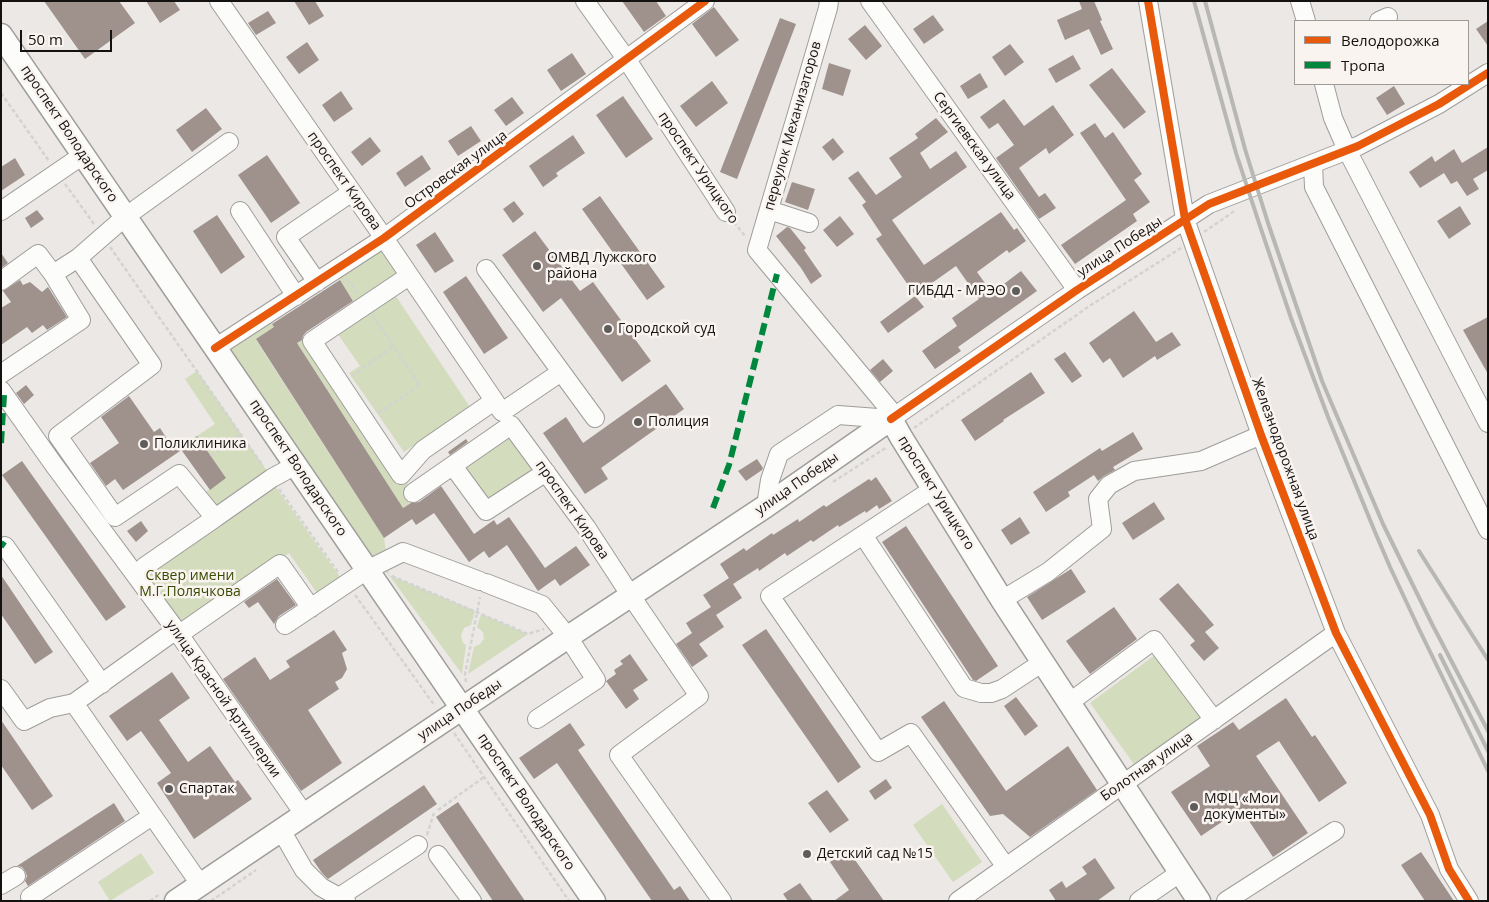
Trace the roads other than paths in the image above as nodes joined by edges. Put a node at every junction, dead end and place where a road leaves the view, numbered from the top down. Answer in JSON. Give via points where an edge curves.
{"nodes":[{"id":1,"x":219,"y":1,"type":"edge"},
{"id":2,"x":585,"y":1,"type":"edge"},
{"id":3,"x":705,"y":1,"type":"edge"},
{"id":4,"x":829,"y":1,"type":"edge"},
{"id":5,"x":870,"y":1,"type":"edge"},
{"id":6,"x":1148,"y":1,"type":"edge"},
{"id":7,"x":1,"y":35,"type":"edge"},
{"id":8,"x":627,"y":60,"type":"junction"},
{"id":9,"x":1488,"y":73,"type":"edge"},
{"id":10,"x":1324,"y":85,"type":"edge"},
{"id":11,"x":229,"y":142,"type":"dead end"},
{"id":12,"x":1347,"y":150,"type":"junction"},
{"id":13,"x":83,"y":155,"type":"junction"},
{"id":14,"x":1313,"y":164,"type":"junction"},
{"id":15,"x":352,"y":192,"type":"junction"},
{"id":16,"x":769,"y":210,"type":"junction"},
{"id":17,"x":1,"y":211,"type":"edge"},
{"id":18,"x":240,"y":211,"type":"dead end"},
{"id":19,"x":726,"y":212,"type":"road end"},
{"id":20,"x":126,"y":217,"type":"junction"},
{"id":21,"x":1185,"y":219,"type":"junction"},
{"id":22,"x":809,"y":223,"type":"dead end"},
{"id":23,"x":384,"y":238,"type":"junction"},
{"id":24,"x":757,"y":250,"type":"joint"},
{"id":25,"x":78,"y":258,"type":"junction"},
{"id":26,"x":486,"y":269,"type":"dead end"},
{"id":27,"x":53,"y":274,"type":"junction"},
{"id":28,"x":409,"y":276,"type":"junction"},
{"id":29,"x":1,"y":281,"type":"edge"},
{"id":30,"x":317,"y":282,"type":"junction"},
{"id":31,"x":1077,"y":290,"type":"junction"},
{"id":32,"x":296,"y":296,"type":"junction"},
{"id":33,"x":216,"y":348,"type":"junction"},
{"id":34,"x":561,"y":372,"type":"junction"},
{"id":35,"x":1,"y":374,"type":"edge"},
{"id":36,"x":1,"y":390,"type":"edge"},
{"id":37,"x":502,"y":413,"type":"junction"},
{"id":38,"x":595,"y":418,"type":"dead end"},
{"id":39,"x":1488,"y":422,"type":"edge"},
{"id":40,"x":896,"y":428,"type":"junction"},
{"id":41,"x":1262,"y":435,"type":"junction"},
{"id":42,"x":296,"y":465,"type":"junction"},
{"id":43,"x":453,"y":466,"type":"junction"},
{"id":44,"x":546,"y":472,"type":"junction"},
{"id":45,"x":933,"y":489,"type":"junction"},
{"id":46,"x":413,"y":493,"type":"dead end"},
{"id":47,"x":766,"y":506,"type":"junction"},
{"id":48,"x":215,"y":518,"type":"junction"},
{"id":49,"x":1488,"y":530,"type":"edge"},
{"id":50,"x":863,"y":535,"type":"junction"},
{"id":51,"x":5,"y":546,"type":"dead end"},
{"id":52,"x":144,"y":566,"type":"dead end"},
{"id":53,"x":373,"y":567,"type":"junction"},
{"id":54,"x":631,"y":596,"type":"junction"},
{"id":55,"x":1002,"y":600,"type":"junction"},
{"id":56,"x":311,"y":608,"type":"junction"},
{"id":57,"x":285,"y":625,"type":"dead end"},
{"id":58,"x":180,"y":631,"type":"junction"},
{"id":59,"x":563,"y":631,"type":"junction"},
{"id":60,"x":1336,"y":632,"type":"junction"},
{"id":61,"x":1043,"y":662,"type":"junction"},
{"id":62,"x":102,"y":684,"type":"junction"},
{"id":63,"x":1,"y":688,"type":"edge"},
{"id":64,"x":1070,"y":702,"type":"junction"},
{"id":65,"x":74,"y":704,"type":"junction"},
{"id":66,"x":458,"y":705,"type":"junction"},
{"id":67,"x":537,"y":719,"type":"dead end"},
{"id":68,"x":1214,"y":720,"type":"junction"},
{"id":69,"x":1124,"y":784,"type":"junction"},
{"id":70,"x":304,"y":814,"type":"junction"},
{"id":71,"x":152,"y":816,"type":"junction"},
{"id":72,"x":281,"y":830,"type":"junction"},
{"id":73,"x":1335,"y":831,"type":"dead end"},
{"id":74,"x":418,"y":845,"type":"dead end"},
{"id":75,"x":438,"y":855,"type":"road end"},
{"id":76,"x":1006,"y":867,"type":"junction"},
{"id":77,"x":1181,"y":872,"type":"junction"},
{"id":78,"x":200,"y":884,"type":"junction"},
{"id":79,"x":30,"y":897,"type":"dead end"},
{"id":80,"x":342,"y":899,"type":"edge"},
{"id":81,"x":176,"y":901,"type":"edge"},
{"id":82,"x":472,"y":901,"type":"edge"},
{"id":83,"x":594,"y":901,"type":"edge"},
{"id":84,"x":722,"y":901,"type":"edge"},
{"id":85,"x":958,"y":901,"type":"edge"},
{"id":86,"x":1139,"y":901,"type":"edge"},
{"id":87,"x":1200,"y":901,"type":"edge"},
{"id":88,"x":1226,"y":901,"type":"edge"},
{"id":89,"x":1469,"y":901,"type":"edge"}],
"edges":[{"from":1,"to":15,"type":"street","name":"проспект Кирова"},
{"from":2,"to":8,"type":"street","name":"проспект Урицкого"},
{"from":3,"to":8,"type":"street","name":"Островская улица"},
{"from":4,"to":16,"type":"street","name":"переулок Механизаторов"},
{"from":5,"to":31,"type":"street","name":"Сергиевская улица"},
{"from":6,"to":21,"type":"street","name":"Железнодорожная улица"},
{"from":7,"to":13,"type":"main road","name":"проспект Володарского"},
{"from":8,"to":19,"type":"street","name":"проспект Урицкого"},
{"from":8,"to":23,"type":"street","name":"Островская улица"},
{"from":9,"to":12,"type":"street","name":"улица Победы","via":[[1439,104]]},
{"from":10,"to":12,"type":"street","via":[[1333,118]]},
{"from":11,"to":20,"type":"street"},
{"from":12,"to":14,"type":"street","name":"улица Победы"},
{"from":12,"to":39,"type":"street"},
{"from":13,"to":17,"type":"street"},
{"from":13,"to":20,"type":"main road","name":"проспект Володарского"},
{"from":14,"to":21,"type":"street","name":"улица Победы","via":[[1208,204]]},
{"from":14,"to":49,"type":"street","via":[[1314,187]]},
{"from":15,"to":23,"type":"street","name":"проспект Кирова"},
{"from":15,"to":30,"type":"street","via":[[286,237]]},
{"from":16,"to":22,"type":"street"},
{"from":16,"to":24,"type":"street","name":"переулок Механизаторов"},
{"from":18,"to":32,"type":"street"},
{"from":20,"to":25,"type":"street"},
{"from":20,"to":33,"type":"main road","name":"проспект Володарского"},
{"from":21,"to":31,"type":"street","name":"улица Победы"},
{"from":21,"to":41,"type":"street","name":"Железнодорожная улица"},
{"from":23,"to":28,"type":"street","name":"проспект Кирова"},
{"from":23,"to":30,"type":"street","name":"Островская улица"},
{"from":24,"to":40,"type":"street","name":"проспект Урицкого","via":[[890,410]]},
{"from":25,"to":27,"type":"street"},
{"from":25,"to":48,"type":"street","via":[[152,365],[58,436],[115,517],[179,474]]},
{"from":26,"to":34,"type":"street"},
{"from":27,"to":29,"type":"street","via":[[38,254]]},
{"from":27,"to":35,"type":"street","via":[[82,320]]},
{"from":28,"to":37,"type":"street","name":"проспект Кирова"},
{"from":28,"to":37,"type":"street","via":[[312,341],[401,475],[423,450]]},
{"from":30,"to":32,"type":"street","name":"Островская улица"},
{"from":31,"to":40,"type":"street","name":"улица Победы"},
{"from":32,"to":33,"type":"street","name":"Островская улица"},
{"from":33,"to":42,"type":"main road","name":"проспект Володарского"},
{"from":34,"to":37,"type":"street"},
{"from":34,"to":38,"type":"street"},
{"from":36,"to":58,"type":"street","name":"улица Красной Артиллерии"},
{"from":37,"to":43,"type":"street"},
{"from":37,"to":44,"type":"street","name":"проспект Кирова"},
{"from":40,"to":45,"type":"main road","name":"проспект Урицкого"},
{"from":40,"to":47,"type":"main road","name":"улица Победы"},
{"from":40,"to":47,"type":"street","via":[[838,415],[779,454]]},
{"from":41,"to":55,"type":"street","via":[[1201,461],[1134,471],[1109,485],[1098,499],[1102,529],[1048,572]]},
{"from":41,"to":60,"type":"street","name":"Железнодорожная улица"},
{"from":42,"to":48,"type":"street"},
{"from":42,"to":53,"type":"main road","name":"проспект Володарского"},
{"from":43,"to":44,"type":"street","via":[[486,511]]},
{"from":43,"to":46,"type":"street"},
{"from":44,"to":54,"type":"street","name":"проспект Кирова"},
{"from":45,"to":50,"type":"street"},
{"from":45,"to":55,"type":"main road","name":"проспект Урицкого"},
{"from":47,"to":54,"type":"main road","name":"улица Победы"},
{"from":48,"to":52,"type":"street"},
{"from":50,"to":61,"type":"street","via":[[964,688],[981,693],[1002,690]]},
{"from":50,"to":76,"type":"street","via":[[770,596],[878,752],[911,733]]},
{"from":51,"to":62,"type":"street"},
{"from":53,"to":56,"type":"street"},
{"from":53,"to":59,"type":"street","via":[[403,552],[542,604]]},
{"from":53,"to":66,"type":"main road","name":"проспект Володарского"},
{"from":54,"to":59,"type":"main road","name":"улица Победы"},
{"from":54,"to":84,"type":"street","name":"проспект Кирова","via":[[699,696],[619,756]]},
{"from":55,"to":61,"type":"main road","name":"проспект Урицкого"},
{"from":56,"to":57,"type":"street"},
{"from":56,"to":58,"type":"street","via":[[280,564]]},
{"from":58,"to":62,"type":"street"},
{"from":58,"to":70,"type":"street","name":"улица Красной Артиллерии"},
{"from":59,"to":66,"type":"main road","name":"улица Победы"},
{"from":59,"to":67,"type":"street","via":[[596,680]]},
{"from":60,"to":68,"type":"street","name":"Болотная улица"},
{"from":60,"to":89,"type":"street","name":"Железнодорожная улица","via":[[1430,815],[1449,869]]},
{"from":61,"to":64,"type":"main road","name":"проспект Урицкого"},
{"from":62,"to":65,"type":"street"},
{"from":63,"to":65,"type":"street","via":[[24,721],[50,708]]},
{"from":64,"to":68,"type":"street","via":[[1154,640]]},
{"from":64,"to":69,"type":"main road","name":"проспект Урицкого"},
{"from":65,"to":71,"type":"street"},
{"from":66,"to":70,"type":"main road","name":"улица Победы"},
{"from":66,"to":83,"type":"main road","name":"проспект Володарского"},
{"from":68,"to":69,"type":"street","name":"Болотная улица"},
{"from":69,"to":76,"type":"street","name":"Болотная улица"},
{"from":69,"to":77,"type":"main road","name":"проспект Урицкого"},
{"from":70,"to":72,"type":"main road","name":"улица Победы"},
{"from":71,"to":78,"type":"street"},
{"from":71,"to":79,"type":"street"},
{"from":72,"to":78,"type":"main road","name":"улица Победы"},
{"from":72,"to":80,"type":"street","via":[[304,870],[321,887]]},
{"from":73,"to":88,"type":"street"},
{"from":74,"to":80,"type":"street"},
{"from":75,"to":82,"type":"street"},
{"from":76,"to":85,"type":"street","name":"Болотная улица"},
{"from":77,"to":86,"type":"street"},
{"from":77,"to":87,"type":"main road","name":"проспект Урицкого"},
{"from":78,"to":81,"type":"main road","name":"улица Победы"}]}
